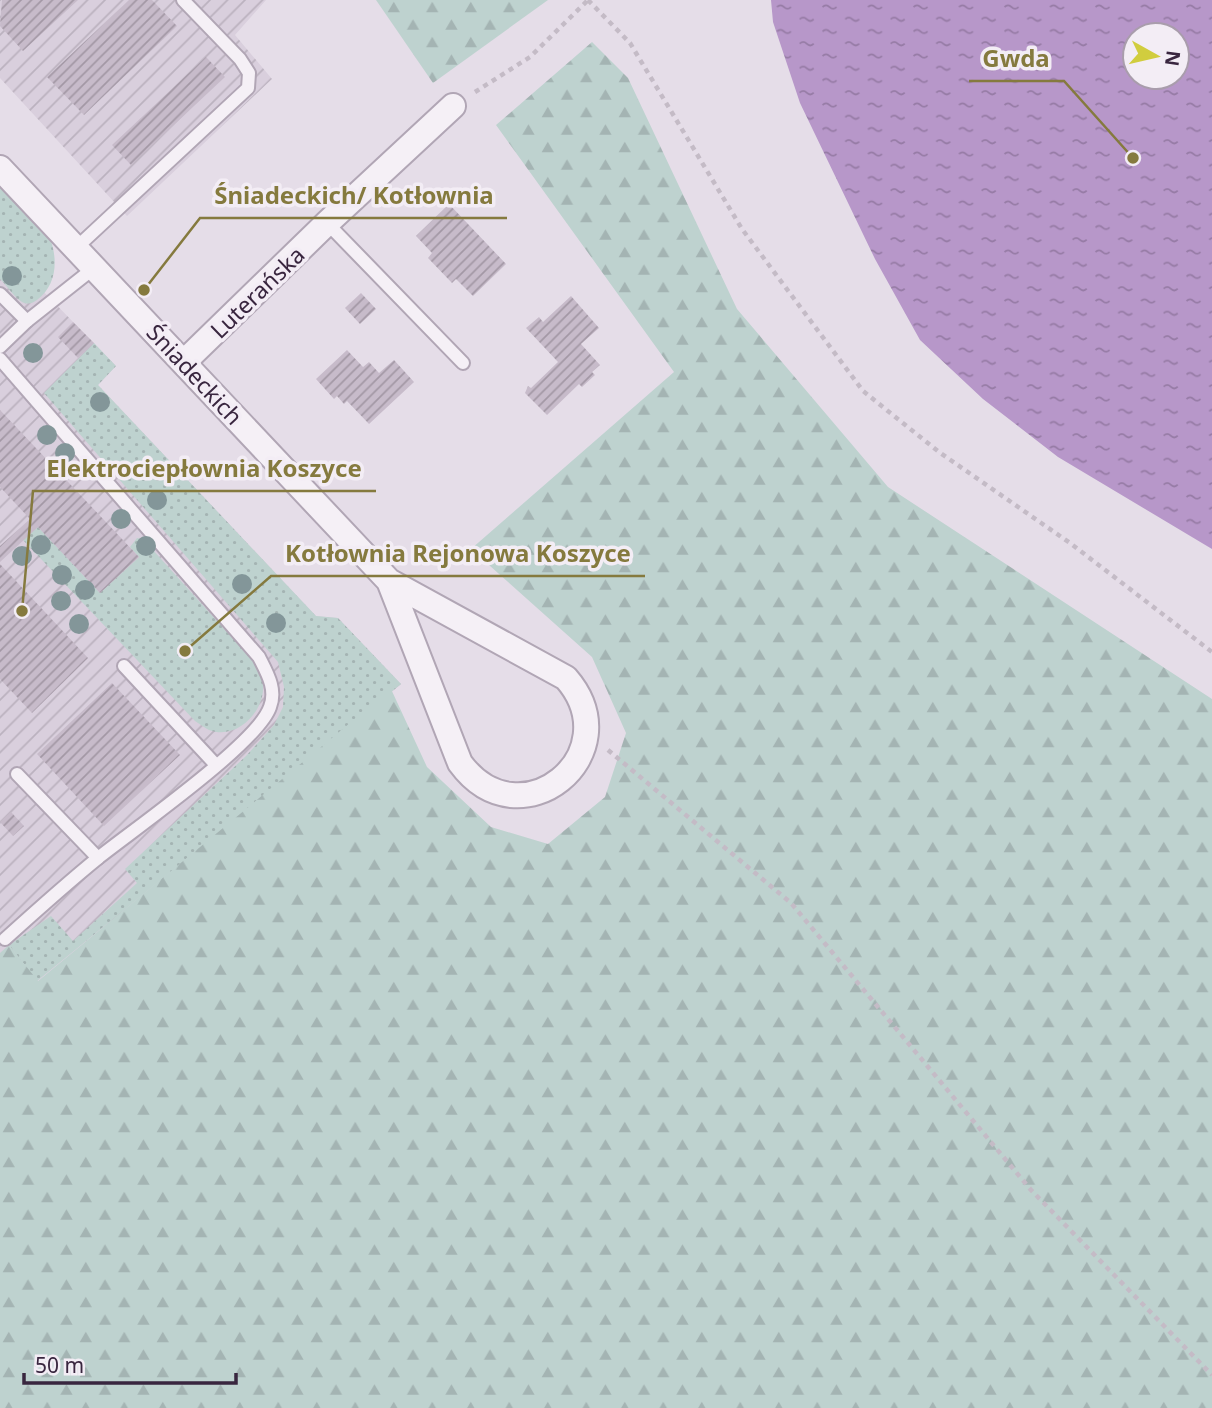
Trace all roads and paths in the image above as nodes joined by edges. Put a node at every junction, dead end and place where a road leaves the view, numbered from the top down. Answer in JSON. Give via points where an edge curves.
{"nodes":[{"id":1,"x":183,"y":0,"type":"edge"},
{"id":2,"x":588,"y":0,"type":"edge"},
{"id":3,"x":453,"y":106,"type":"joint"},
{"id":4,"x":0,"y":168,"type":"edge"},
{"id":5,"x":327,"y":223,"type":"junction"},
{"id":6,"x":76,"y":248,"type":"junction"},
{"id":7,"x":94,"y":268,"type":"junction"},
{"id":8,"x":0,"y":294,"type":"edge"},
{"id":9,"x":27,"y":321,"type":"junction"},
{"id":10,"x":0,"y":347,"type":"edge"},
{"id":11,"x":0,"y":359,"type":"edge"},
{"id":12,"x":184,"y":362,"type":"junction"},
{"id":13,"x":463,"y":363,"type":"dead end"},
{"id":14,"x":389,"y":580,"type":"junction"},
{"id":15,"x":1212,"y":652,"type":"edge"},
{"id":16,"x":124,"y":666,"type":"dead end"},
{"id":17,"x":586,"y":732,"type":"junction"},
{"id":18,"x":216,"y":765,"type":"junction"},
{"id":19,"x":17,"y":774,"type":"dead end"},
{"id":20,"x":98,"y":858,"type":"junction"},
{"id":21,"x":5,"y":939,"type":"dead end"},
{"id":22,"x":1212,"y":1375,"type":"edge"}],
"edges":[{"from":1,"to":6,"type":"lane","via":[[240,59],[249,73],[248,88]]},
{"from":2,"to":3,"type":"path","via":[[530,57]]},
{"from":2,"to":15,"type":"path","via":[[631,43],[742,229],[863,391]]},
{"from":3,"to":5,"type":"street","name":"Luterańska"},
{"from":4,"to":6,"type":"street","name":"Śniadeckich"},
{"from":5,"to":12,"type":"street","name":"Luterańska"},
{"from":5,"to":13,"type":"lane"},
{"from":6,"to":7,"type":"street","name":"Śniadeckich"},
{"from":7,"to":9,"type":"lane"},
{"from":7,"to":12,"type":"street","name":"Śniadeckich"},
{"from":8,"to":9,"type":"lane"},
{"from":9,"to":10,"type":"lane"},
{"from":11,"to":18,"type":"lane","via":[[259,657],[272,681],[271,706],[261,724]]},
{"from":12,"to":14,"type":"street","name":"Śniadeckich"},
{"from":14,"to":17,"type":"street","via":[[559,673],[581,701]]},
{"from":14,"to":17,"type":"street","via":[[460,763],[475,780],[510,795],[544,791],[576,763]]},
{"from":16,"to":18,"type":"lane"},
{"from":17,"to":22,"type":"path","via":[[792,903],[1031,1190]]},
{"from":18,"to":20,"type":"lane"},
{"from":19,"to":20,"type":"lane"},
{"from":20,"to":21,"type":"lane"}]}
